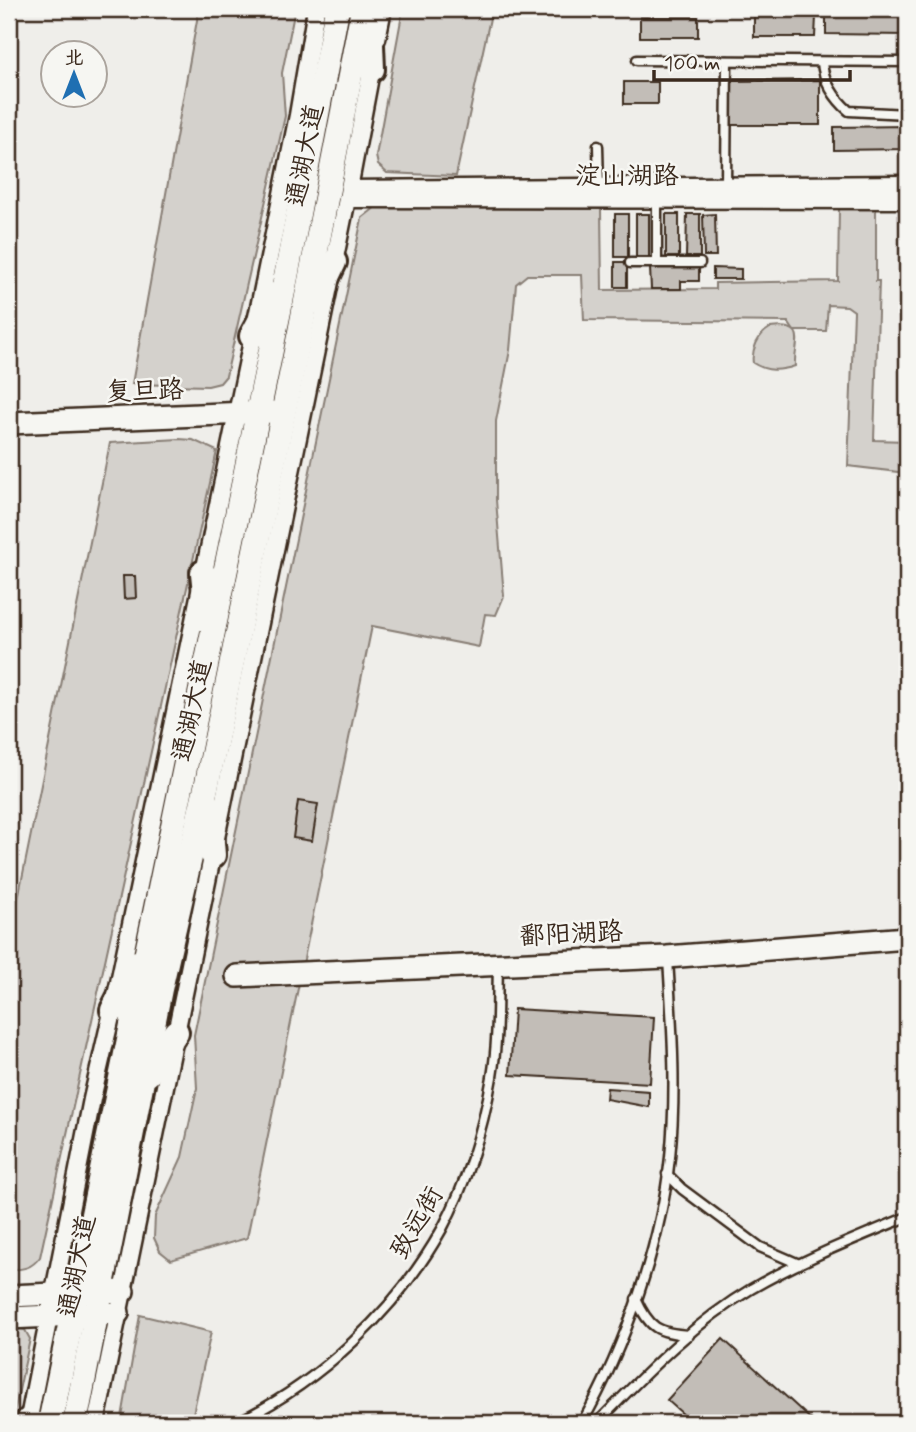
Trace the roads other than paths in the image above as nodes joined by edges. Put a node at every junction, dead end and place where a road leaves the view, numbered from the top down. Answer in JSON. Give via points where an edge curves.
{"nodes":[{"id":1,"x":316,"y":9,"type":"edge"},
{"id":2,"x":337,"y":9,"type":"edge"},
{"id":3,"x":363,"y":9,"type":"edge"},
{"id":4,"x":370,"y":9,"type":"edge"},
{"id":5,"x":383,"y":9,"type":"edge"},
{"id":6,"x":636,"y":60,"type":"dead end"},
{"id":7,"x":727,"y":61,"type":"junction"},
{"id":8,"x":821,"y":62,"type":"junction"},
{"id":9,"x":907,"y":62,"type":"edge"},
{"id":10,"x":372,"y":69,"type":"junction"},
{"id":11,"x":907,"y":114,"type":"edge"},
{"id":12,"x":598,"y":146,"type":"dead end"},
{"id":13,"x":907,"y":184,"type":"edge"},
{"id":14,"x":726,"y":186,"type":"junction"},
{"id":15,"x":599,"y":187,"type":"junction"},
{"id":16,"x":657,"y":193,"type":"junction"},
{"id":17,"x":348,"y":194,"type":"junction"},
{"id":18,"x":907,"y":200,"type":"edge"},
{"id":19,"x":334,"y":262,"type":"junction"},
{"id":20,"x":630,"y":262,"type":"dead end"},
{"id":21,"x":657,"y":263,"type":"junction"},
{"id":22,"x":700,"y":263,"type":"dead end"},
{"id":23,"x":286,"y":277,"type":"junction"},
{"id":24,"x":300,"y":332,"type":"junction"},
{"id":25,"x":253,"y":336,"type":"junction"},
{"id":26,"x":283,"y":412,"type":"junction"},
{"id":27,"x":247,"y":413,"type":"junction"},
{"id":28,"x":9,"y":423,"type":"edge"},
{"id":29,"x":203,"y":573,"type":"junction"},
{"id":30,"x":210,"y":647,"type":"junction"},
{"id":31,"x":207,"y":783,"type":"junction"},
{"id":32,"x":213,"y":855,"type":"junction"},
{"id":33,"x":151,"y":934,"type":"junction"},
{"id":34,"x":907,"y":938,"type":"edge"},
{"id":35,"x":907,"y":950,"type":"edge"},
{"id":36,"x":668,"y":961,"type":"junction"},
{"id":37,"x":497,"y":969,"type":"junction"},
{"id":38,"x":237,"y":981,"type":"dead end"},
{"id":39,"x":113,"y":1010,"type":"junction"},
{"id":40,"x":176,"y":1032,"type":"junction"},
{"id":41,"x":142,"y":1083,"type":"junction"},
{"id":42,"x":115,"y":1164,"type":"junction"},
{"id":43,"x":667,"y":1174,"type":"junction"},
{"id":44,"x":907,"y":1217,"type":"edge"},
{"id":45,"x":799,"y":1264,"type":"junction"},
{"id":46,"x":9,"y":1296,"type":"edge"},
{"id":47,"x":636,"y":1299,"type":"junction"},
{"id":48,"x":110,"y":1302,"type":"junction"},
{"id":49,"x":63,"y":1304,"type":"junction"},
{"id":50,"x":9,"y":1318,"type":"edge"},
{"id":51,"x":689,"y":1335,"type":"junction"},
{"id":52,"x":70,"y":1408,"type":"edge"},
{"id":53,"x":34,"y":1423,"type":"edge"},
{"id":54,"x":96,"y":1423,"type":"edge"},
{"id":55,"x":235,"y":1423,"type":"edge"},
{"id":56,"x":582,"y":1423,"type":"edge"},
{"id":57,"x":597,"y":1423,"type":"edge"}],
"edges":[{"from":1,"to":25,"type":"street"},
{"from":2,"to":23,"type":"main road","name":"通湖大道"},
{"from":3,"to":24,"type":"main road","name":"通湖大道"},
{"from":4,"to":10,"type":"main road"},
{"from":5,"to":10,"type":"street"},
{"from":6,"to":7,"type":"lane"},
{"from":7,"to":8,"type":"lane"},
{"from":7,"to":14,"type":"lane"},
{"from":8,"to":9,"type":"lane"},
{"from":8,"to":11,"type":"lane","via":[[827,82],[849,111]]},
{"from":10,"to":17,"type":"street"},
{"from":12,"to":15,"type":"lane"},
{"from":13,"to":14,"type":"street","name":"淀山湖路"},
{"from":14,"to":16,"type":"street","name":"淀山湖路"},
{"from":15,"to":16,"type":"street","name":"淀山湖路"},
{"from":15,"to":17,"type":"street","name":"淀山湖路"},
{"from":16,"to":17,"type":"street","name":"淀山湖路"},
{"from":16,"to":18,"type":"street","name":"淀山湖路"},
{"from":16,"to":21,"type":"lane"},
{"from":17,"to":19,"type":"street"},
{"from":19,"to":24,"type":"main road"},
{"from":19,"to":32,"type":"street"},
{"from":20,"to":21,"type":"lane"},
{"from":21,"to":22,"type":"lane"},
{"from":23,"to":25,"type":"main road"},
{"from":23,"to":27,"type":"main road","name":"通湖大道"},
{"from":24,"to":26,"type":"main road","name":"通湖大道"},
{"from":25,"to":27,"type":"street"},
{"from":26,"to":27,"type":"street","name":"复旦路"},
{"from":26,"to":31,"type":"main road","name":"通湖大道"},
{"from":27,"to":28,"type":"street","name":"复旦路"},
{"from":27,"to":29,"type":"street"},
{"from":27,"to":30,"type":"main road","name":"通湖大道"},
{"from":29,"to":30,"type":"main road"},
{"from":29,"to":39,"type":"street"},
{"from":30,"to":33,"type":"main road","name":"通湖大道"},
{"from":31,"to":32,"type":"main road"},
{"from":31,"to":41,"type":"main road","name":"通湖大道"},
{"from":32,"to":40,"type":"street"},
{"from":33,"to":39,"type":"main road"},
{"from":33,"to":42,"type":"main road","name":"通湖大道"},
{"from":34,"to":36,"type":"street","name":"鄱阳湖路"},
{"from":35,"to":36,"type":"street","name":"鄱阳湖路"},
{"from":36,"to":37,"type":"street","name":"鄱阳湖路"},
{"from":36,"to":43,"type":"lane","via":[[674,1083]]},
{"from":37,"to":38,"type":"street","name":"鄱阳湖路"},
{"from":37,"to":55,"type":"lane","name":"致远街","via":[[496,1039],[486,1105],[466,1174],[442,1228],[405,1282],[352,1342],[311,1379]]},
{"from":39,"to":49,"type":"street","via":[[92,1098]]},
{"from":40,"to":41,"type":"main road"},
{"from":40,"to":48,"type":"street"},
{"from":41,"to":42,"type":"main road","name":"通湖大道"},
{"from":42,"to":48,"type":"main road","name":"通湖大道"},
{"from":42,"to":49,"type":"main road","name":"通湖大道"},
{"from":43,"to":45,"type":"lane","via":[[760,1247]]},
{"from":43,"to":47,"type":"lane"},
{"from":44,"to":45,"type":"lane"},
{"from":45,"to":51,"type":"lane","via":[[749,1291]]},
{"from":46,"to":49,"type":"street"},
{"from":47,"to":51,"type":"lane","via":[[653,1327]]},
{"from":47,"to":56,"type":"lane","via":[[602,1388]]},
{"from":48,"to":49,"type":"street"},
{"from":48,"to":52,"type":"main road","name":"通湖大道"},
{"from":48,"to":54,"type":"street"},
{"from":49,"to":50,"type":"street"},
{"from":49,"to":52,"type":"main road","name":"通湖大道"},
{"from":49,"to":53,"type":"street"},
{"from":51,"to":57,"type":"lane"},
{"from":52,"to":53,"type":"main road","name":"通湖大道"}]}
